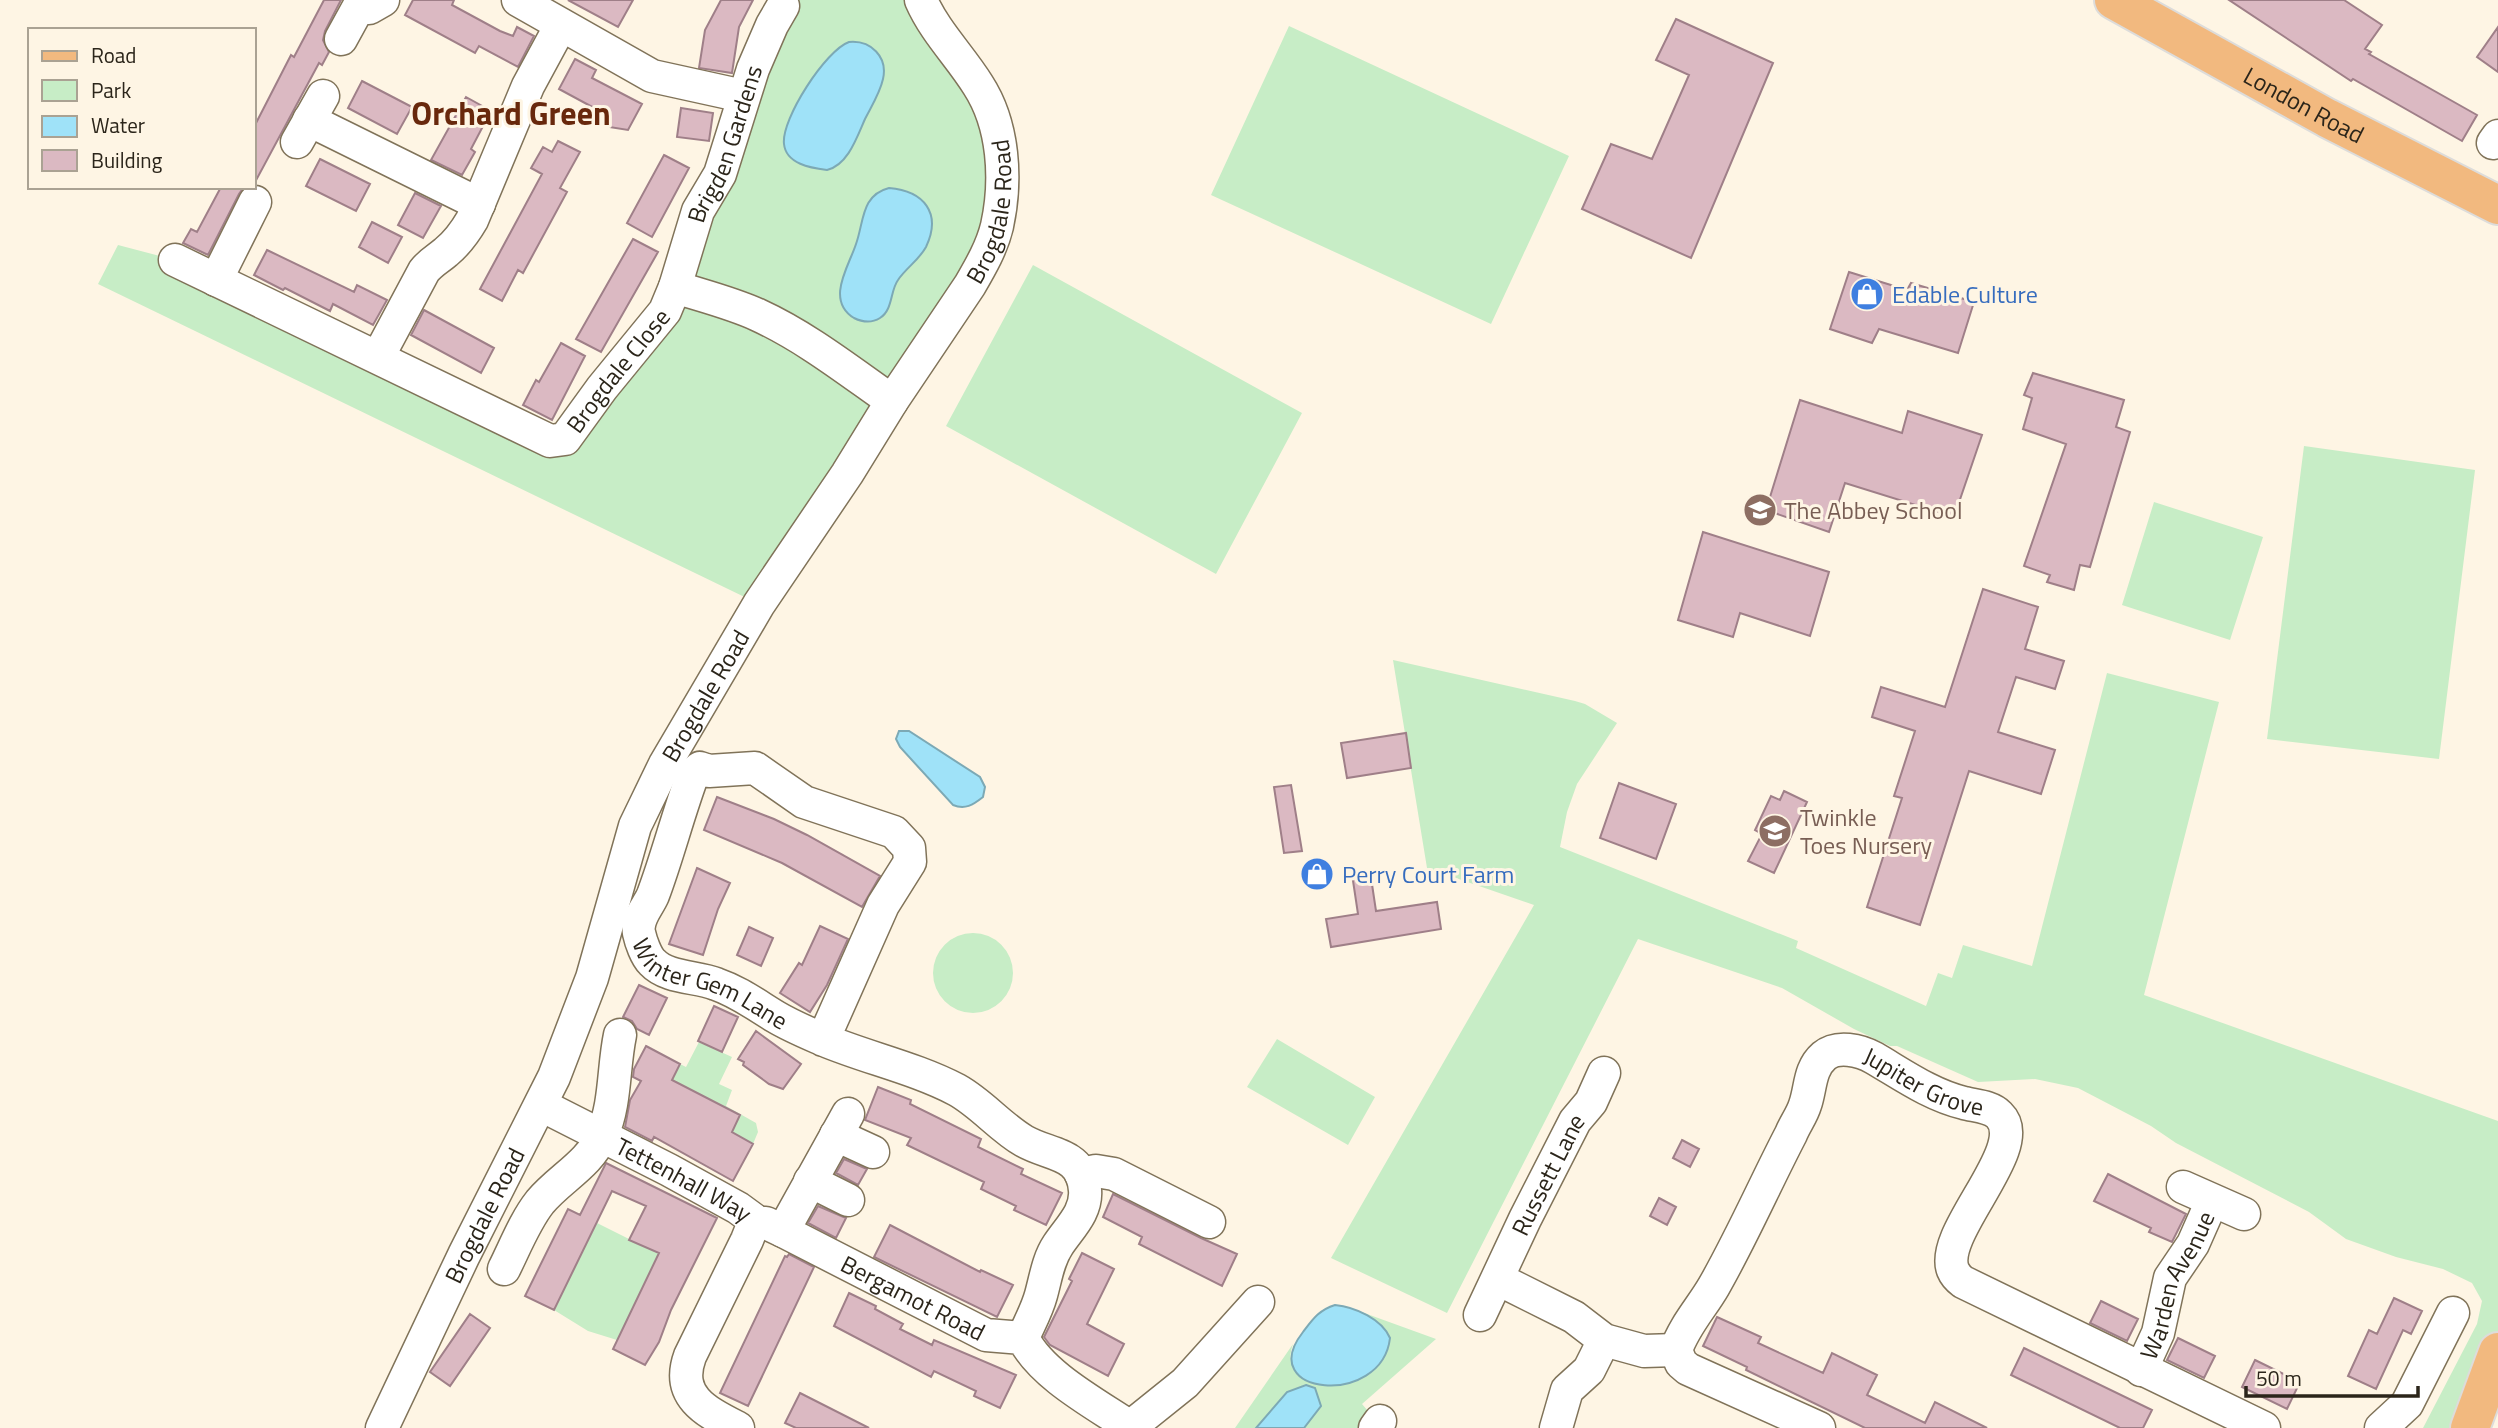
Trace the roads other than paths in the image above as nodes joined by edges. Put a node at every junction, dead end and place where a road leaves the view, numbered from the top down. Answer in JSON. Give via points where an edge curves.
{"nodes":[{"id":1,"x":383,"y":0,"type":"edge"},
{"id":2,"x":921,"y":0,"type":"edge"},
{"id":3,"x":2114,"y":0,"type":"edge"},
{"id":4,"x":783,"y":6,"type":"dead end"},
{"id":5,"x":543,"y":10,"type":"edge"},
{"id":6,"x":341,"y":39,"type":"dead end"},
{"id":7,"x":743,"y":96,"type":"junction"},
{"id":8,"x":310,"y":119,"type":"dead end"},
{"id":9,"x":2488,"y":192,"type":"edge"},
{"id":10,"x":255,"y":202,"type":"dead end"},
{"id":11,"x":479,"y":204,"type":"junction"},
{"id":12,"x":175,"y":260,"type":"dead end"},
{"id":13,"x":216,"y":280,"type":"junction"},
{"id":14,"x":676,"y":287,"type":"junction"},
{"id":15,"x":378,"y":357,"type":"junction"},
{"id":16,"x":892,"y":401,"type":"junction"},
{"id":17,"x":621,"y":1035,"type":"dead end"},
{"id":18,"x":823,"y":1040,"type":"junction"},
{"id":19,"x":1604,"y":1073,"type":"dead end"},
{"id":20,"x":541,"y":1105,"type":"junction"},
{"id":21,"x":603,"y":1135,"type":"junction"},
{"id":22,"x":873,"y":1152,"type":"dead end"},
{"id":23,"x":1081,"y":1174,"type":"junction"},
{"id":24,"x":810,"y":1181,"type":"junction"},
{"id":25,"x":2183,"y":1187,"type":"dead end"},
{"id":26,"x":848,"y":1200,"type":"dead end"},
{"id":27,"x":2212,"y":1201,"type":"junction"},
{"id":28,"x":2244,"y":1214,"type":"dead end"},
{"id":29,"x":1209,"y":1222,"type":"dead end"},
{"id":30,"x":768,"y":1227,"type":"junction"},
{"id":31,"x":504,"y":1269,"type":"dead end"},
{"id":32,"x":1498,"y":1279,"type":"junction"},
{"id":33,"x":1258,"y":1302,"type":"dead end"},
{"id":34,"x":2453,"y":1313,"type":"dead end"},
{"id":35,"x":1480,"y":1315,"type":"dead end"},
{"id":36,"x":1023,"y":1338,"type":"junction"},
{"id":37,"x":1604,"y":1340,"type":"junction"},
{"id":38,"x":1676,"y":1349,"type":"junction"},
{"id":39,"x":2498,"y":1352,"type":"edge"},
{"id":40,"x":2141,"y":1370,"type":"junction"},
{"id":41,"x":382,"y":1428,"type":"edge"},
{"id":42,"x":738,"y":1428,"type":"edge"},
{"id":43,"x":1130,"y":1428,"type":"edge"},
{"id":44,"x":1556,"y":1428,"type":"edge"},
{"id":45,"x":1819,"y":1428,"type":"edge"},
{"id":46,"x":2264,"y":1428,"type":"edge"},
{"id":47,"x":2381,"y":1428,"type":"edge"},
{"id":48,"x":2470,"y":1428,"type":"edge"}],
"edges":[{"from":1,"to":6,"type":"street","via":[[358,8]]},
{"from":2,"to":16,"type":"street","name":"Brogdale Road","via":[[990,108],[1000,151],[1001,197],[997,226],[983,263]]},
{"from":3,"to":9,"type":"main road","name":"London Road","via":[[2327,118]]},
{"from":4,"to":7,"type":"street","name":"Brigden Gardens"},
{"from":5,"to":7,"type":"street","via":[[652,76]]},
{"from":5,"to":11,"type":"street","via":[[528,86]]},
{"from":7,"to":14,"type":"street","name":"Brigden Gardens","via":[[726,159],[698,211]]},
{"from":8,"to":11,"type":"street"},
{"from":10,"to":13,"type":"street"},
{"from":11,"to":15,"type":"street","via":[[464,234],[424,271]]},
{"from":12,"to":13,"type":"street","name":"Brogdale Close"},
{"from":13,"to":15,"type":"street","name":"Brogdale Close"},
{"from":14,"to":15,"type":"street","name":"Brogdale Close","via":[[658,322],[565,439],[550,440]]},
{"from":14,"to":16,"type":"street","name":"Brogdale Close","via":[[774,323]]},
{"from":16,"to":20,"type":"street","name":"Brogdale Road","via":[[743,629],[643,806],[592,978]]},
{"from":17,"to":21,"type":"street"},
{"from":18,"to":18,"type":"street","name":"Winter Gem Lane","via":[[779,1019],[748,997],[665,970],[648,955],[639,931],[641,915],[664,867],[693,774],[700,768],[755,768],[804,802],[894,832],[909,848],[911,862],[883,905]]},
{"from":18,"to":23,"type":"street","name":"Winter Gem Lane","via":[[958,1091],[1022,1140],[1073,1161]]},
{"from":19,"to":32,"type":"street","name":"Russett Lane","via":[[1591,1102],[1573,1125]]},
{"from":20,"to":21,"type":"street","name":"Tettenhall Way"},
{"from":20,"to":41,"type":"street","name":"Brogdale Road"},
{"from":21,"to":30,"type":"street","name":"Tettenhall Way"},
{"from":21,"to":31,"type":"street","via":[[588,1158],[539,1204]]},
{"from":22,"to":24,"type":"street","via":[[842,1125]]},
{"from":23,"to":29,"type":"street","via":[[1114,1174]]},
{"from":23,"to":36,"type":"street","via":[[1085,1200],[1047,1268],[1041,1297]]},
{"from":24,"to":26,"type":"street"},
{"from":24,"to":30,"type":"street"},
{"from":25,"to":27,"type":"street","name":"Warden Avenue"},
{"from":27,"to":28,"type":"street","name":"Warden Avenue"},
{"from":27,"to":40,"type":"street","name":"Warden Avenue","via":[[2190,1249],[2170,1278],[2158,1333]]},
{"from":30,"to":36,"type":"street","name":"Bergamot Road","via":[[986,1335]]},
{"from":30,"to":42,"type":"street","name":"Tettenhall Way","via":[[690,1356],[686,1374],[692,1398]]},
{"from":32,"to":35,"type":"street","name":"Russett Lane"},
{"from":32,"to":37,"type":"street","via":[[1574,1317]]},
{"from":33,"to":43,"type":"street","via":[[1185,1383]]},
{"from":34,"to":47,"type":"street","via":[[2407,1404]]},
{"from":36,"to":43,"type":"street","via":[[1047,1370]]},
{"from":37,"to":38,"type":"street","via":[[1644,1350]]},
{"from":37,"to":44,"type":"street","via":[[1589,1370],[1567,1390]]},
{"from":38,"to":40,"type":"street","name":"Jupiter Grove","via":[[1714,1286],[1805,1106],[1814,1069],[1832,1051],[1850,1049],[1951,1099],[1992,1110],[2002,1119],[2007,1136],[2004,1151],[1954,1248],[1952,1264],[1957,1276]]},
{"from":38,"to":45,"type":"street","via":[[1688,1369]]},
{"from":39,"to":48,"type":"main road"},
{"from":40,"to":46,"type":"street","name":"Jupiter Grove"}]}
